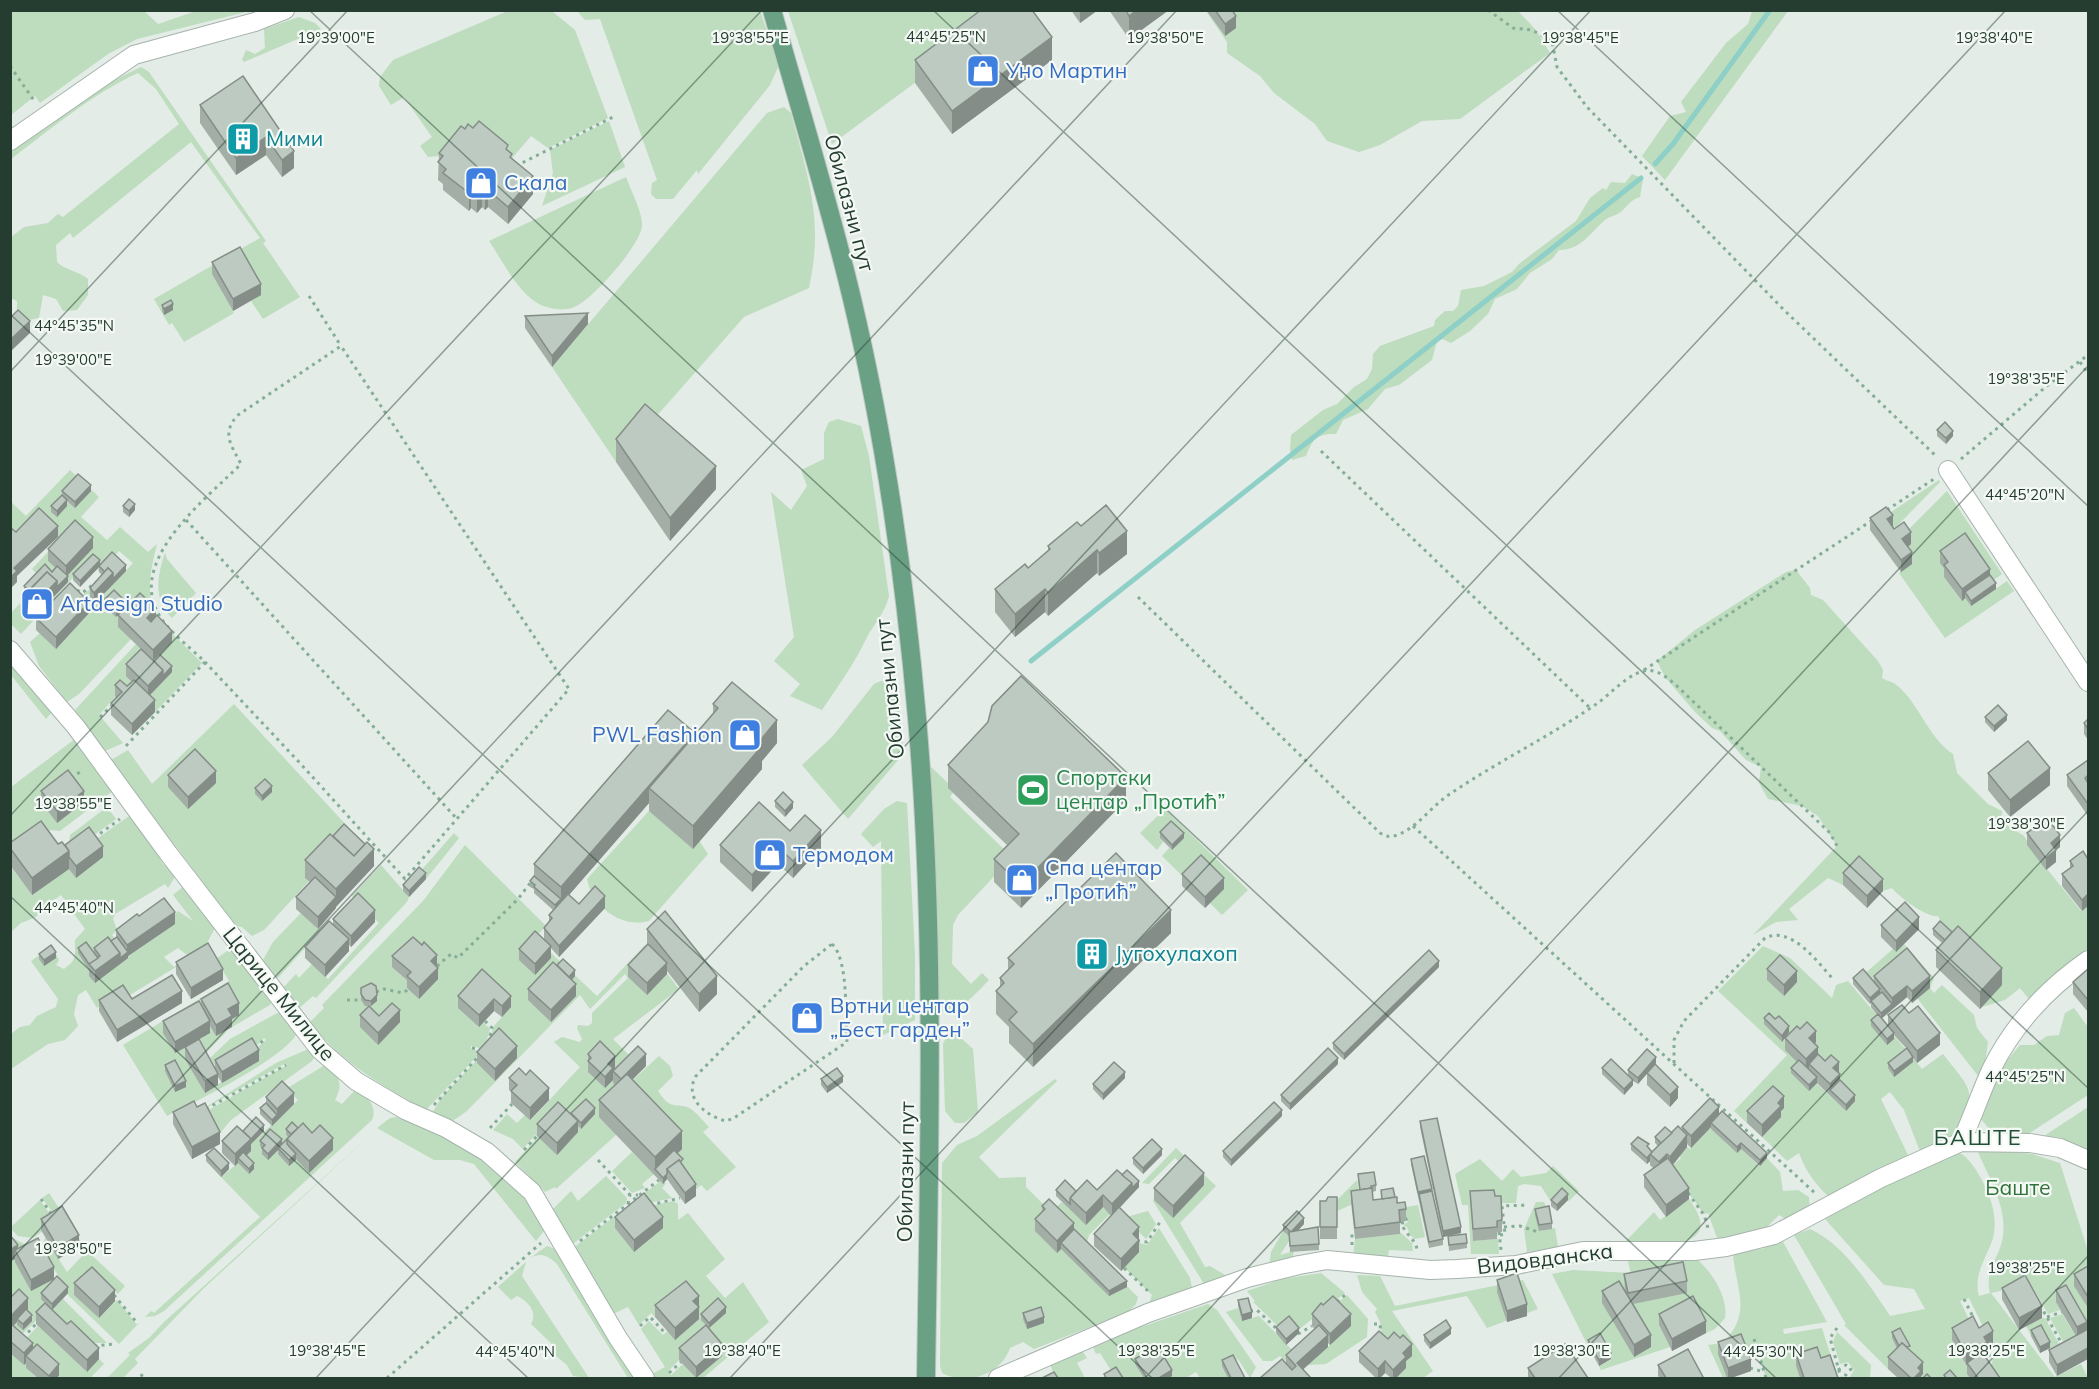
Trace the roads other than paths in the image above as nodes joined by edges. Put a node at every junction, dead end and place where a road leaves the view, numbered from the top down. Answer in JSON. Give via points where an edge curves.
{"nodes":[{"id":1,"x":285,"y":10,"type":"edge"},
{"id":2,"x":772,"y":10,"type":"edge"},
{"id":3,"x":10,"y":141,"type":"edge"},
{"id":4,"x":1948,"y":470,"type":"road end"},
{"id":5,"x":10,"y":650,"type":"edge"},
{"id":6,"x":2088,"y":682,"type":"edge"},
{"id":7,"x":2088,"y":960,"type":"edge"},
{"id":8,"x":1961,"y":1142,"type":"junction"},
{"id":9,"x":2088,"y":1160,"type":"edge"},
{"id":10,"x":645,"y":1378,"type":"edge"},
{"id":11,"x":926,"y":1378,"type":"edge"},
{"id":12,"x":998,"y":1378,"type":"edge"}],
"edges":[{"from":1,"to":3,"type":"street","via":[[134,55]]},
{"from":2,"to":11,"type":"main road","name":"Обилазни пут","via":[[853,302],[887,485],[917,717],[929,1027]]},
{"from":4,"to":6,"type":"street"},
{"from":5,"to":10,"type":"street","name":"Царице Милице","via":[[69,719],[320,1050],[356,1081],[488,1152],[532,1192]]},
{"from":7,"to":8,"type":"street","via":[[2058,982],[2013,1035],[1993,1067]]},
{"from":8,"to":9,"type":"street","name":"Видовданска","via":[[2030,1143],[2060,1148]]},
{"from":8,"to":12,"type":"street","name":"Видовданска","via":[[1752,1243],[1694,1251],[1583,1251],[1516,1265],[1457,1269],[1327,1260],[1299,1265],[1246,1278],[1148,1313]]}]}
